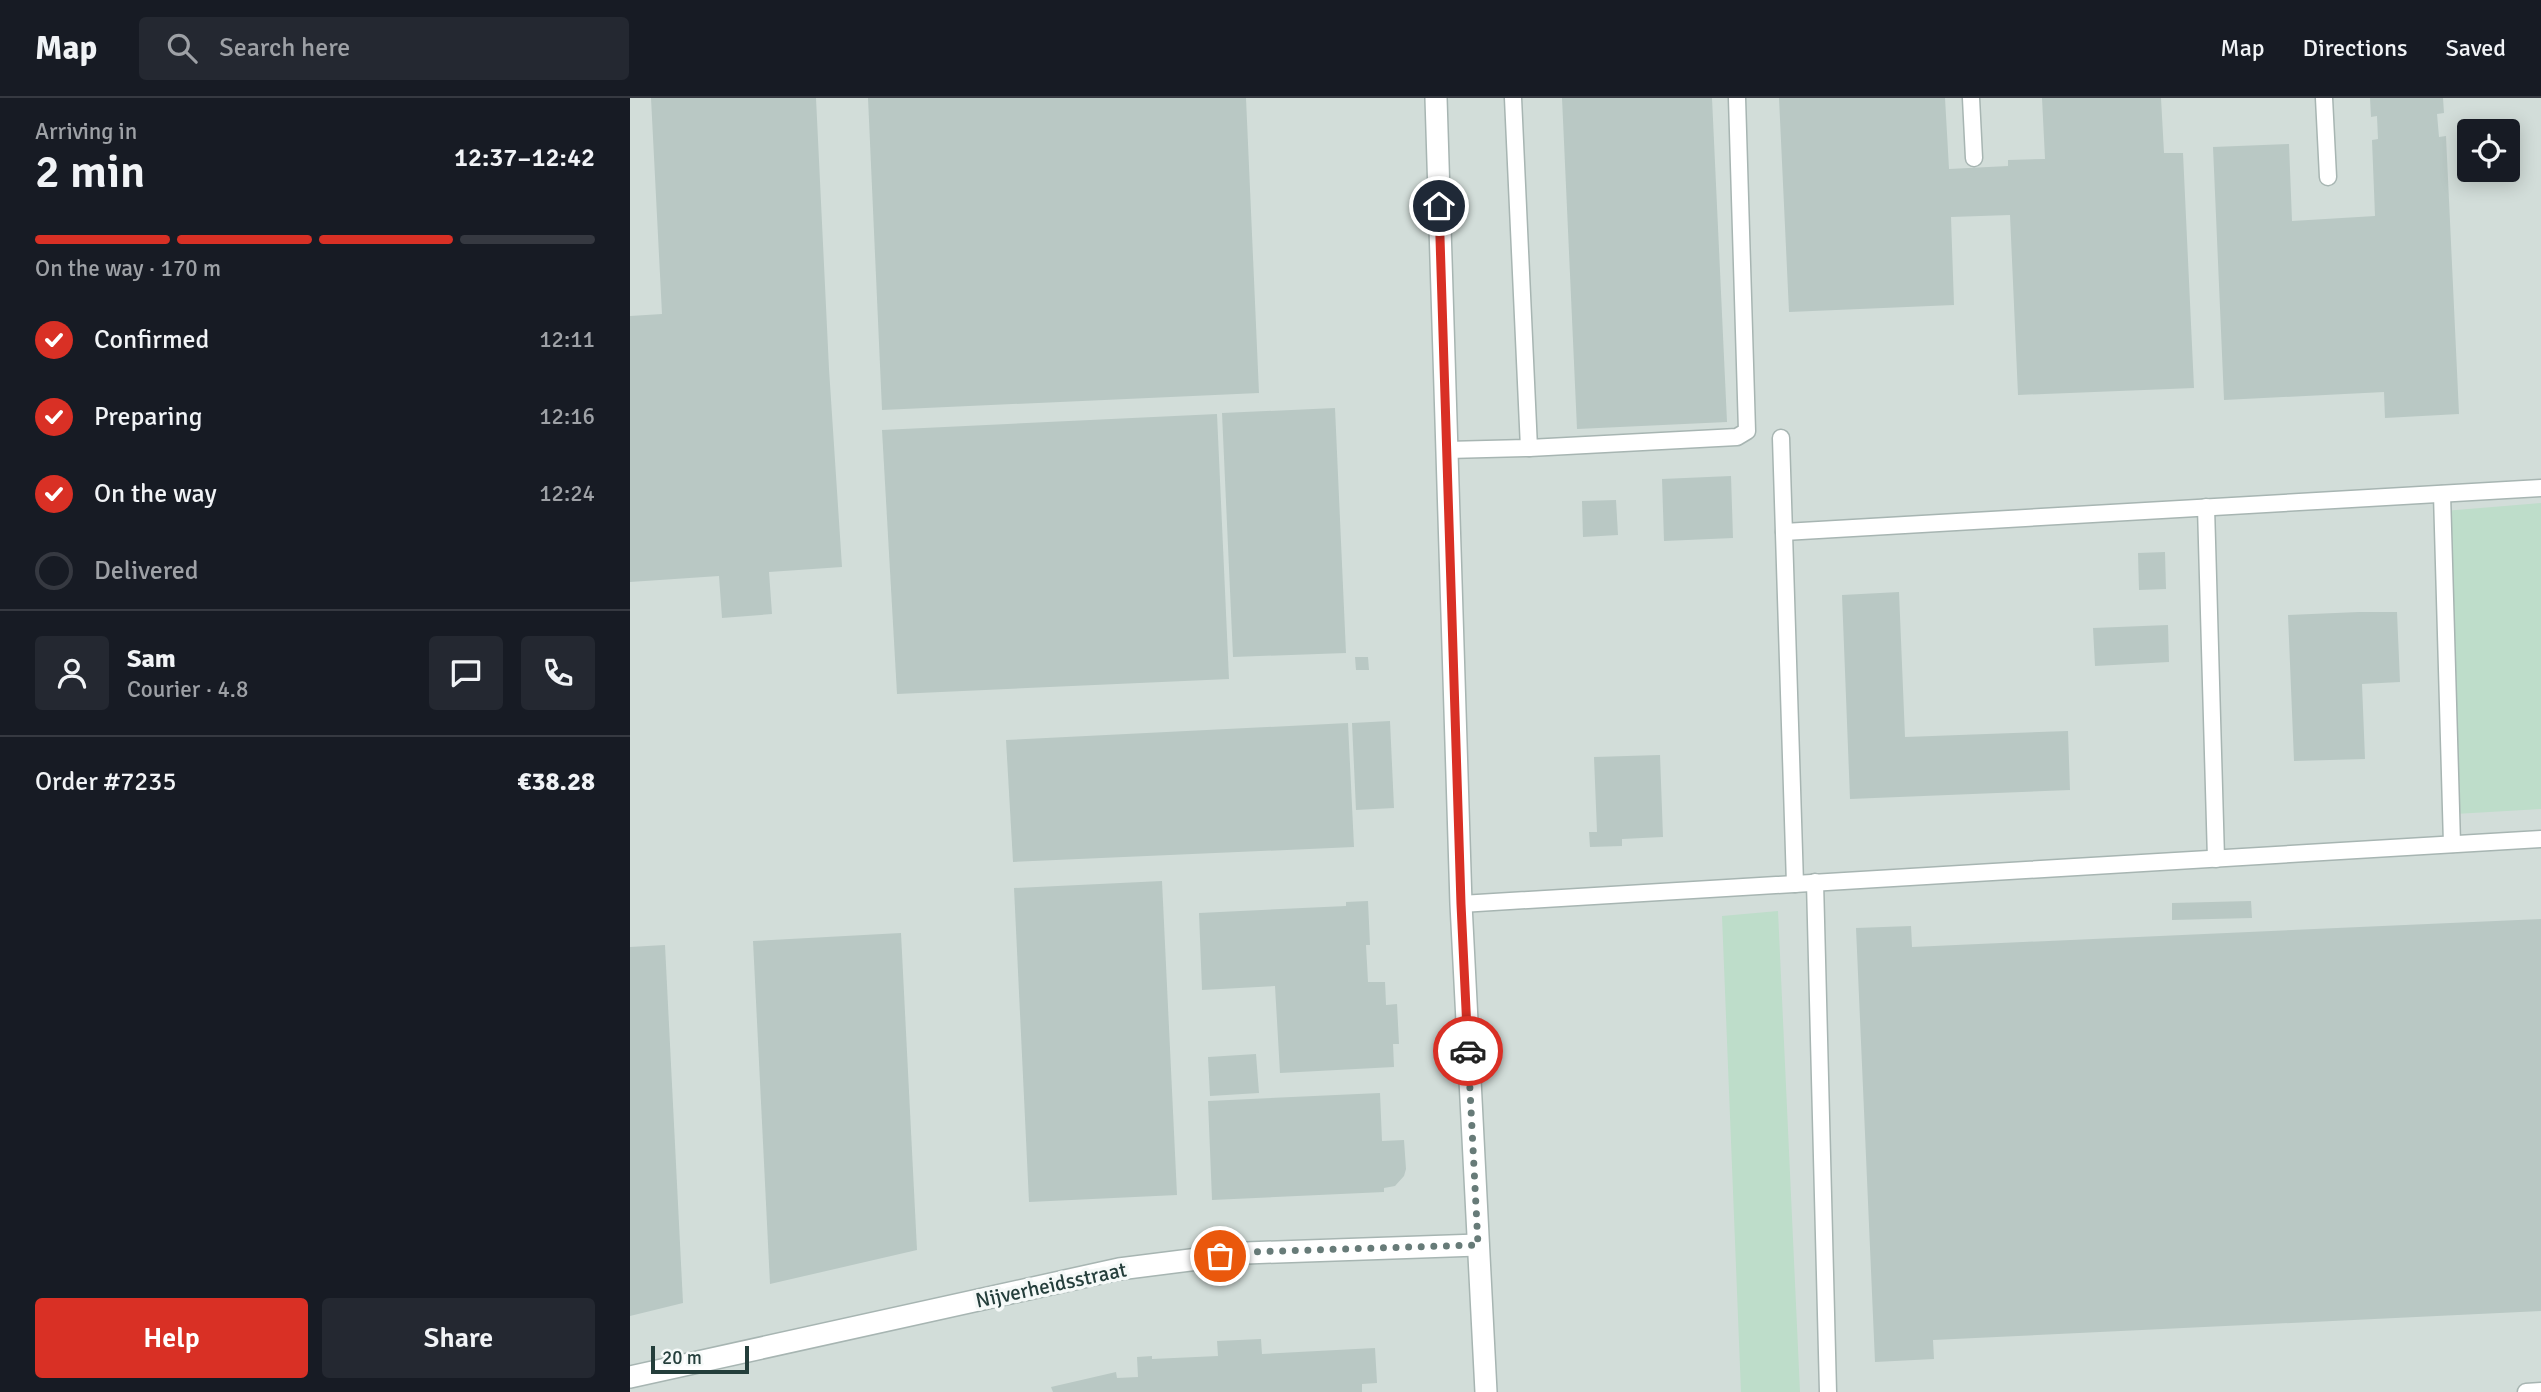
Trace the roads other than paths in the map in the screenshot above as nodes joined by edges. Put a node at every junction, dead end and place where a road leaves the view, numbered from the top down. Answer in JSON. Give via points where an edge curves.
{"nodes":[{"id":1,"x":1436,"y":98,"type":"edge"},
{"id":2,"x":1513,"y":98,"type":"edge"},
{"id":3,"x":1737,"y":98,"type":"edge"},
{"id":4,"x":1971,"y":98,"type":"edge"},
{"id":5,"x":2324,"y":98,"type":"edge"},
{"id":6,"x":1973,"y":158,"type":"dead end"},
{"id":7,"x":2328,"y":177,"type":"dead end"},
{"id":8,"x":1781,"y":438,"type":"dead end"},
{"id":9,"x":1529,"y":448,"type":"junction"},
{"id":10,"x":1447,"y":450,"type":"junction"},
{"id":11,"x":2541,"y":488,"type":"edge"},
{"id":12,"x":2442,"y":494,"type":"junction"},
{"id":13,"x":2207,"y":507,"type":"junction"},
{"id":14,"x":1784,"y":532,"type":"junction"},
{"id":15,"x":2541,"y":839,"type":"edge"},
{"id":16,"x":2452,"y":844,"type":"junction"},
{"id":17,"x":2216,"y":859,"type":"junction"},
{"id":18,"x":1815,"y":882,"type":"junction"},
{"id":19,"x":1795,"y":884,"type":"junction"},
{"id":20,"x":1461,"y":904,"type":"junction"},
{"id":21,"x":1478,"y":1245,"type":"junction"},
{"id":22,"x":630,"y":1377,"type":"edge"},
{"id":23,"x":2541,"y":1391,"type":"edge"},
{"id":24,"x":1486,"y":1392,"type":"edge"},
{"id":25,"x":1828,"y":1392,"type":"edge"},
{"id":26,"x":2526,"y":1392,"type":"edge"}],
"edges":[{"from":1,"to":10,"type":"street"},
{"from":2,"to":9,"type":"lane"},
{"from":3,"to":9,"type":"lane","via":[[1747,431],[1737,437]]},
{"from":4,"to":6,"type":"lane"},
{"from":5,"to":7,"type":"lane"},
{"from":8,"to":14,"type":"lane"},
{"from":9,"to":10,"type":"lane"},
{"from":10,"to":20,"type":"street"},
{"from":11,"to":12,"type":"lane"},
{"from":12,"to":13,"type":"lane"},
{"from":12,"to":16,"type":"lane"},
{"from":13,"to":14,"type":"lane"},
{"from":13,"to":17,"type":"lane"},
{"from":14,"to":19,"type":"lane"},
{"from":15,"to":16,"type":"lane"},
{"from":16,"to":17,"type":"lane"},
{"from":17,"to":18,"type":"lane"},
{"from":18,"to":19,"type":"lane"},
{"from":18,"to":25,"type":"lane"},
{"from":19,"to":20,"type":"lane"},
{"from":20,"to":21,"type":"street"},
{"from":21,"to":22,"type":"street","name":"Nijverheidsstraat","via":[[1246,1252],[1119,1269]]},
{"from":21,"to":24,"type":"street"},
{"from":23,"to":26,"type":"lane"}]}
